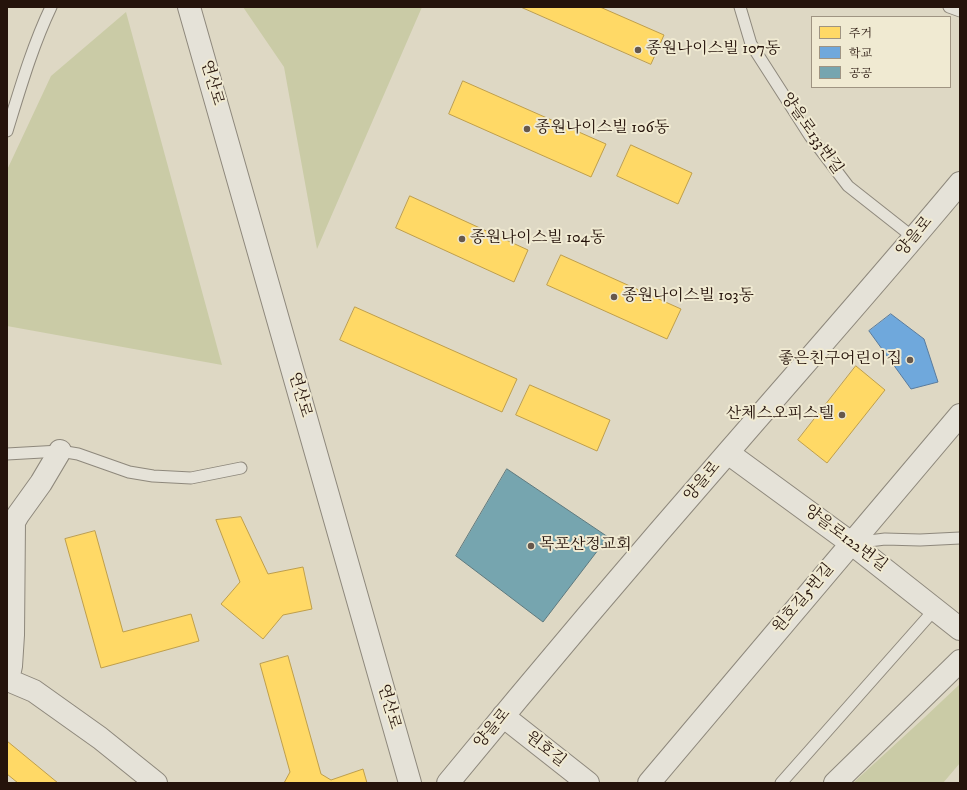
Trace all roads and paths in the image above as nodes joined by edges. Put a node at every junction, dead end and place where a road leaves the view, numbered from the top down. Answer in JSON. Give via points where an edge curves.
{"nodes":[{"id":1,"x":51,"y":7,"type":"edge"},
{"id":2,"x":189,"y":7,"type":"edge"},
{"id":3,"x":740,"y":7,"type":"edge"},
{"id":4,"x":949,"y":7,"type":"edge"},
{"id":5,"x":960,"y":11,"type":"edge"},
{"id":6,"x":7,"y":131,"type":"edge"},
{"id":7,"x":960,"y":183,"type":"edge"},
{"id":8,"x":914,"y":238,"type":"junction"},
{"id":9,"x":960,"y":415,"type":"edge"},
{"id":10,"x":60,"y":451,"type":"junction"},
{"id":11,"x":728,"y":453,"type":"junction"},
{"id":12,"x":7,"y":454,"type":"edge"},
{"id":13,"x":240,"y":468,"type":"dead end"},
{"id":14,"x":960,"y":538,"type":"edge"},
{"id":15,"x":851,"y":543,"type":"junction"},
{"id":16,"x":935,"y":609,"type":"junction"},
{"id":17,"x":960,"y":629,"type":"edge"},
{"id":18,"x":960,"y":661,"type":"edge"},
{"id":19,"x":8,"y":680,"type":"edge"},
{"id":20,"x":503,"y":716,"type":"junction"},
{"id":21,"x":156,"y":783,"type":"edge"},
{"id":22,"x":410,"y":783,"type":"edge"},
{"id":23,"x":448,"y":783,"type":"edge"},
{"id":24,"x":588,"y":783,"type":"edge"},
{"id":25,"x":649,"y":783,"type":"edge"},
{"id":26,"x":781,"y":783,"type":"edge"},
{"id":27,"x":835,"y":783,"type":"edge"}],
"edges":[{"from":1,"to":6,"type":"lane","via":[[40,29]]},
{"from":2,"to":22,"type":"street","name":"연산로"},
{"from":3,"to":8,"type":"lane","name":"양을로133번길","via":[[751,44],[810,136],[848,186]]},
{"from":4,"to":5,"type":"lane"},
{"from":7,"to":8,"type":"street","name":"양을로"},
{"from":8,"to":11,"type":"street","name":"양을로"},
{"from":9,"to":15,"type":"street","name":"원호길5번길"},
{"from":10,"to":12,"type":"lane"},
{"from":10,"to":13,"type":"lane","via":[[78,454],[129,472],[153,476],[191,478]]},
{"from":10,"to":19,"type":"street","via":[[14,522],[11,666]]},
{"from":11,"to":15,"type":"street","name":"양을로122번길"},
{"from":11,"to":20,"type":"street","name":"양을로"},
{"from":14,"to":15,"type":"lane","via":[[885,539]]},
{"from":15,"to":16,"type":"street","name":"양을로122번길"},
{"from":15,"to":25,"type":"street","name":"원호길5번길"},
{"from":16,"to":17,"type":"street","name":"양을로122번길"},
{"from":16,"to":26,"type":"lane"},
{"from":18,"to":27,"type":"street"},
{"from":19,"to":21,"type":"street","via":[[34,691],[100,738]]},
{"from":20,"to":23,"type":"street","name":"양을로"},
{"from":20,"to":24,"type":"street","name":"원호길"}]}
